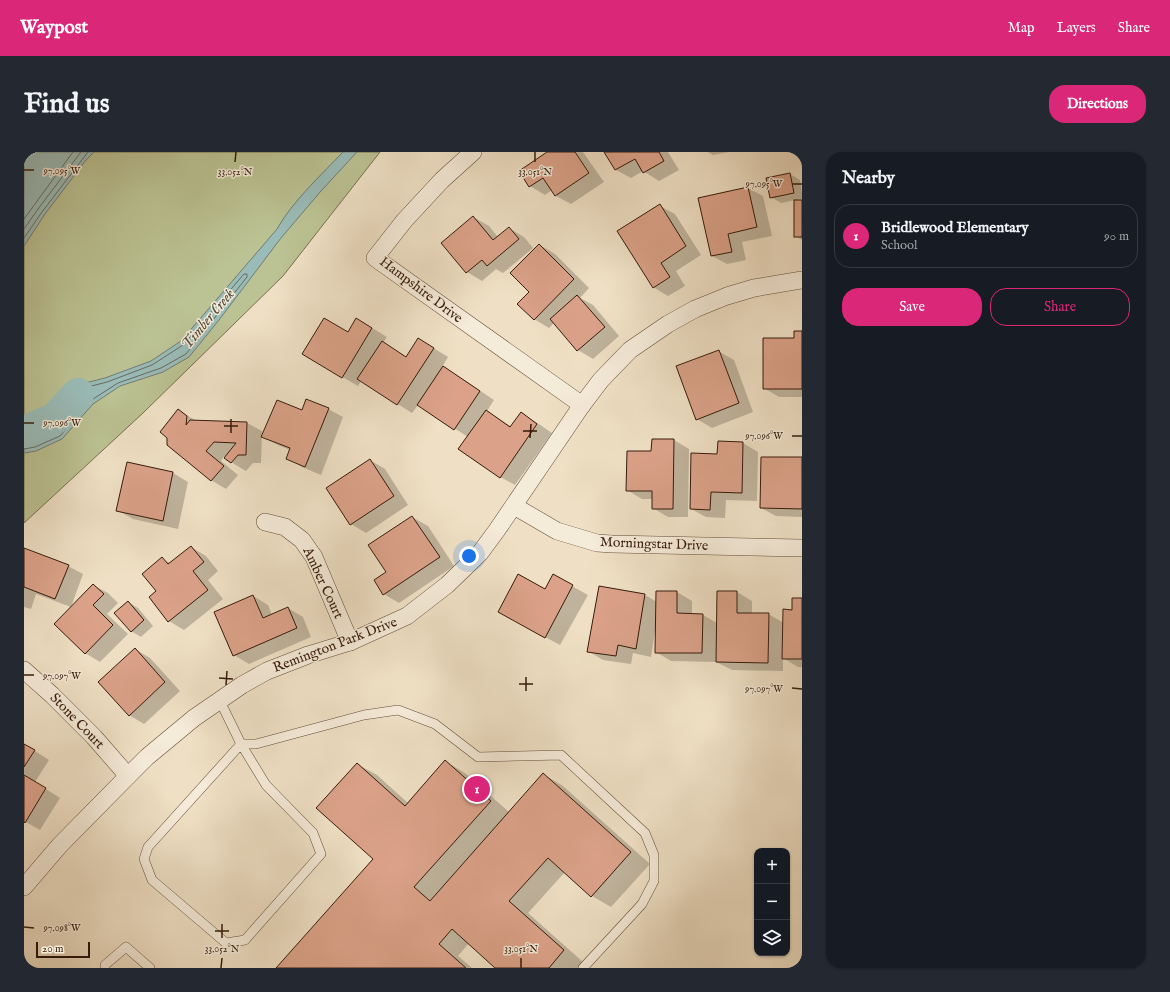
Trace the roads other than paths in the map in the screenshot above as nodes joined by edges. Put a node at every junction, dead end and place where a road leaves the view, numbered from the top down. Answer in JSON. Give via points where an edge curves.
{"nodes":[{"id":1,"x":473,"y":152,"type":"edge"},
{"id":2,"x":802,"y":280,"type":"edge"},
{"id":3,"x":582,"y":405,"type":"junction"},
{"id":4,"x":514,"y":506,"type":"junction"},
{"id":5,"x":265,"y":522,"type":"dead end"},
{"id":6,"x":802,"y":548,"type":"edge"},
{"id":7,"x":350,"y":642,"type":"junction"},
{"id":8,"x":24,"y":670,"type":"edge"},
{"id":9,"x":220,"y":701,"type":"junction"},
{"id":10,"x":240,"y":744,"type":"junction"},
{"id":11,"x":128,"y":776,"type":"junction"},
{"id":12,"x":24,"y":887,"type":"edge"},
{"id":13,"x":105,"y":968,"type":"edge"},
{"id":14,"x":150,"y":968,"type":"edge"},
{"id":15,"x":583,"y":968,"type":"edge"}],
"edges":[{"from":1,"to":3,"type":"street","name":"Hampshire Drive","via":[[442,180],[404,221],[375,258]]},
{"from":2,"to":3,"type":"street","name":"Remington Park Drive","via":[[754,288],[727,296],[668,324],[630,350],[601,380]]},
{"from":3,"to":4,"type":"street","name":"Remington Park Drive"},
{"from":4,"to":6,"type":"street","name":"Morningstar Drive","via":[[557,531],[597,543]]},
{"from":4,"to":7,"type":"street","name":"Remington Park Drive","via":[[480,553],[447,585],[407,616]]},
{"from":5,"to":7,"type":"street","name":"Amber Court","via":[[285,527],[302,540],[314,557]]},
{"from":7,"to":9,"type":"street","name":"Remington Park Drive","via":[[267,671]]},
{"from":8,"to":11,"type":"street","name":"Stone Court","via":[[94,737]]},
{"from":9,"to":10,"type":"lane"},
{"from":9,"to":11,"type":"street","name":"Remington Park Drive","via":[[194,718]]},
{"from":10,"to":10,"type":"lane","via":[[148,847],[144,859],[152,880],[226,944],[245,940],[321,854],[313,833],[266,785]]},
{"from":10,"to":15,"type":"lane","via":[[256,744],[364,715],[398,710],[435,724],[478,757],[561,755],[645,833],[654,855],[654,881],[642,904]]},
{"from":11,"to":12,"type":"street","name":"Remington Park Drive","via":[[60,845]]},
{"from":13,"to":14,"type":"lane","via":[[105,965],[126,947]]}]}
